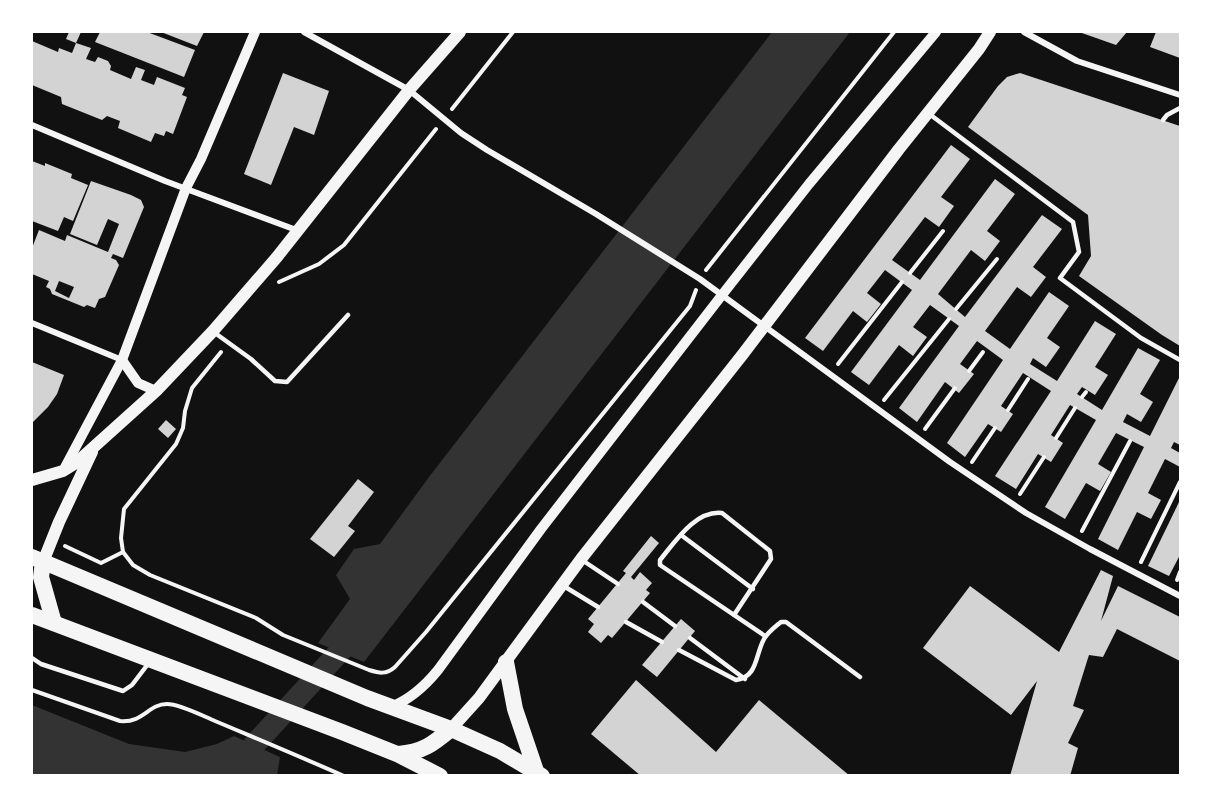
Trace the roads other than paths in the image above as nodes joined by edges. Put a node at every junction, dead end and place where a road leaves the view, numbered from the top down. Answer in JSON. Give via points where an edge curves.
{"nodes":[{"id":1,"x":255,"y":32,"type":"edge"},
{"id":2,"x":304,"y":32,"type":"edge"},
{"id":3,"x":460,"y":32,"type":"edge"},
{"id":4,"x":936,"y":32,"type":"edge"},
{"id":5,"x":990,"y":32,"type":"edge"},
{"id":6,"x":1024,"y":32,"type":"edge"},
{"id":7,"x":409,"y":90,"type":"junction"},
{"id":8,"x":1180,"y":95,"type":"edge"},
{"id":9,"x":1180,"y":108,"type":"edge"},
{"id":10,"x":928,"y":112,"type":"junction"},
{"id":11,"x":1163,"y":120,"type":"dead end"},
{"id":12,"x":32,"y":125,"type":"edge"},
{"id":13,"x":186,"y":188,"type":"junction"},
{"id":14,"x":299,"y":231,"type":"junction"},
{"id":15,"x":722,"y":295,"type":"junction"},
{"id":16,"x":348,"y":315,"type":"dead end"},
{"id":17,"x":32,"y":323,"type":"edge"},
{"id":18,"x":765,"y":327,"type":"junction"},
{"id":19,"x":213,"y":331,"type":"junction"},
{"id":20,"x":122,"y":360,"type":"junction"},
{"id":21,"x":1180,"y":360,"type":"edge"},
{"id":22,"x":156,"y":391,"type":"junction"},
{"id":23,"x":96,"y":446,"type":"junction"},
{"id":24,"x":63,"y":471,"type":"junction"},
{"id":25,"x":32,"y":480,"type":"edge"},
{"id":26,"x":681,"y":535,"type":"junction"},
{"id":27,"x":37,"y":559,"type":"edge"},
{"id":28,"x":580,"y":559,"type":"junction"},
{"id":29,"x":618,"y":584,"type":"dead end"},
{"id":30,"x":562,"y":585,"type":"junction"},
{"id":31,"x":753,"y":589,"type":"junction"},
{"id":32,"x":1180,"y":596,"type":"edge"},
{"id":33,"x":643,"y":602,"type":"dead end"},
{"id":34,"x":598,"y":607,"type":"dead end"},
{"id":35,"x":32,"y":615,"type":"edge"},
{"id":36,"x":735,"y":615,"type":"junction"},
{"id":37,"x":626,"y":621,"type":"dead end"},
{"id":38,"x":54,"y":622,"type":"junction"},
{"id":39,"x":675,"y":626,"type":"dead end"},
{"id":40,"x":765,"y":636,"type":"junction"},
{"id":41,"x":690,"y":638,"type":"dead end"},
{"id":42,"x":662,"y":642,"type":"dead end"},
{"id":43,"x":679,"y":650,"type":"dead end"},
{"id":44,"x":32,"y":658,"type":"edge"},
{"id":45,"x":152,"y":659,"type":"junction"},
{"id":46,"x":506,"y":662,"type":"junction"},
{"id":47,"x":860,"y":677,"type":"dead end"},
{"id":48,"x":745,"y":679,"type":"junction"},
{"id":49,"x":391,"y":707,"type":"junction"},
{"id":50,"x":451,"y":729,"type":"junction"},
{"id":51,"x":397,"y":754,"type":"junction"},
{"id":52,"x":539,"y":773,"type":"edge"},
{"id":53,"x":440,"y":776,"type":"edge"}],
"edges":[{"from":1,"to":13,"type":"street"},
{"from":2,"to":7,"type":"street"},
{"from":3,"to":7,"type":"main road"},
{"from":4,"to":15,"type":"street"},
{"from":5,"to":10,"type":"main road"},
{"from":6,"to":8,"type":"street","via":[[1077,61]]},
{"from":7,"to":14,"type":"main road"},
{"from":7,"to":15,"type":"street","via":[[487,150]]},
{"from":9,"to":11,"type":"lane"},
{"from":10,"to":18,"type":"main road"},
{"from":10,"to":21,"type":"lane","via":[[1073,222],[1079,252],[1060,278],[1141,338]]},
{"from":12,"to":13,"type":"street"},
{"from":13,"to":14,"type":"street"},
{"from":13,"to":20,"type":"street"},
{"from":14,"to":19,"type":"main road"},
{"from":15,"to":18,"type":"street"},
{"from":15,"to":49,"type":"street","via":[[541,529],[438,670],[419,691]]},
{"from":16,"to":19,"type":"lane","via":[[287,382],[275,381]]},
{"from":17,"to":20,"type":"street"},
{"from":18,"to":28,"type":"main road"},
{"from":18,"to":32,"type":"street","via":[[998,495]]},
{"from":19,"to":22,"type":"main road"},
{"from":20,"to":22,"type":"street","via":[[138,382]]},
{"from":20,"to":24,"type":"street"},
{"from":22,"to":23,"type":"main road"},
{"from":23,"to":24,"type":"main road"},
{"from":23,"to":27,"type":"main road","via":[[52,540]]},
{"from":24,"to":25,"type":"main road"},
{"from":26,"to":31,"type":"lane"},
{"from":26,"to":31,"type":"lane","via":[[704,516],[722,513],[770,551],[771,559]]},
{"from":26,"to":36,"type":"lane","via":[[660,565]]},
{"from":27,"to":38,"type":"highway"},
{"from":27,"to":49,"type":"highway"},
{"from":28,"to":29,"type":"lane"},
{"from":28,"to":30,"type":"main road"},
{"from":30,"to":34,"type":"lane"},
{"from":30,"to":46,"type":"main road"},
{"from":31,"to":36,"type":"lane"},
{"from":33,"to":39,"type":"lane"},
{"from":35,"to":38,"type":"highway"},
{"from":36,"to":40,"type":"lane"},
{"from":37,"to":42,"type":"lane"},
{"from":38,"to":45,"type":"highway"},
{"from":40,"to":47,"type":"lane","via":[[786,622]]},
{"from":40,"to":48,"type":"lane","via":[[754,667]]},
{"from":41,"to":48,"type":"lane"},
{"from":43,"to":48,"type":"lane","via":[[736,680]]},
{"from":44,"to":45,"type":"lane","via":[[123,691]]},
{"from":45,"to":51,"type":"highway"},
{"from":46,"to":50,"type":"main road"},
{"from":46,"to":52,"type":"highway","via":[[515,709]]},
{"from":49,"to":50,"type":"highway"},
{"from":50,"to":51,"type":"highway","via":[[422,750]]},
{"from":50,"to":52,"type":"highway"},
{"from":51,"to":53,"type":"highway"}]}
